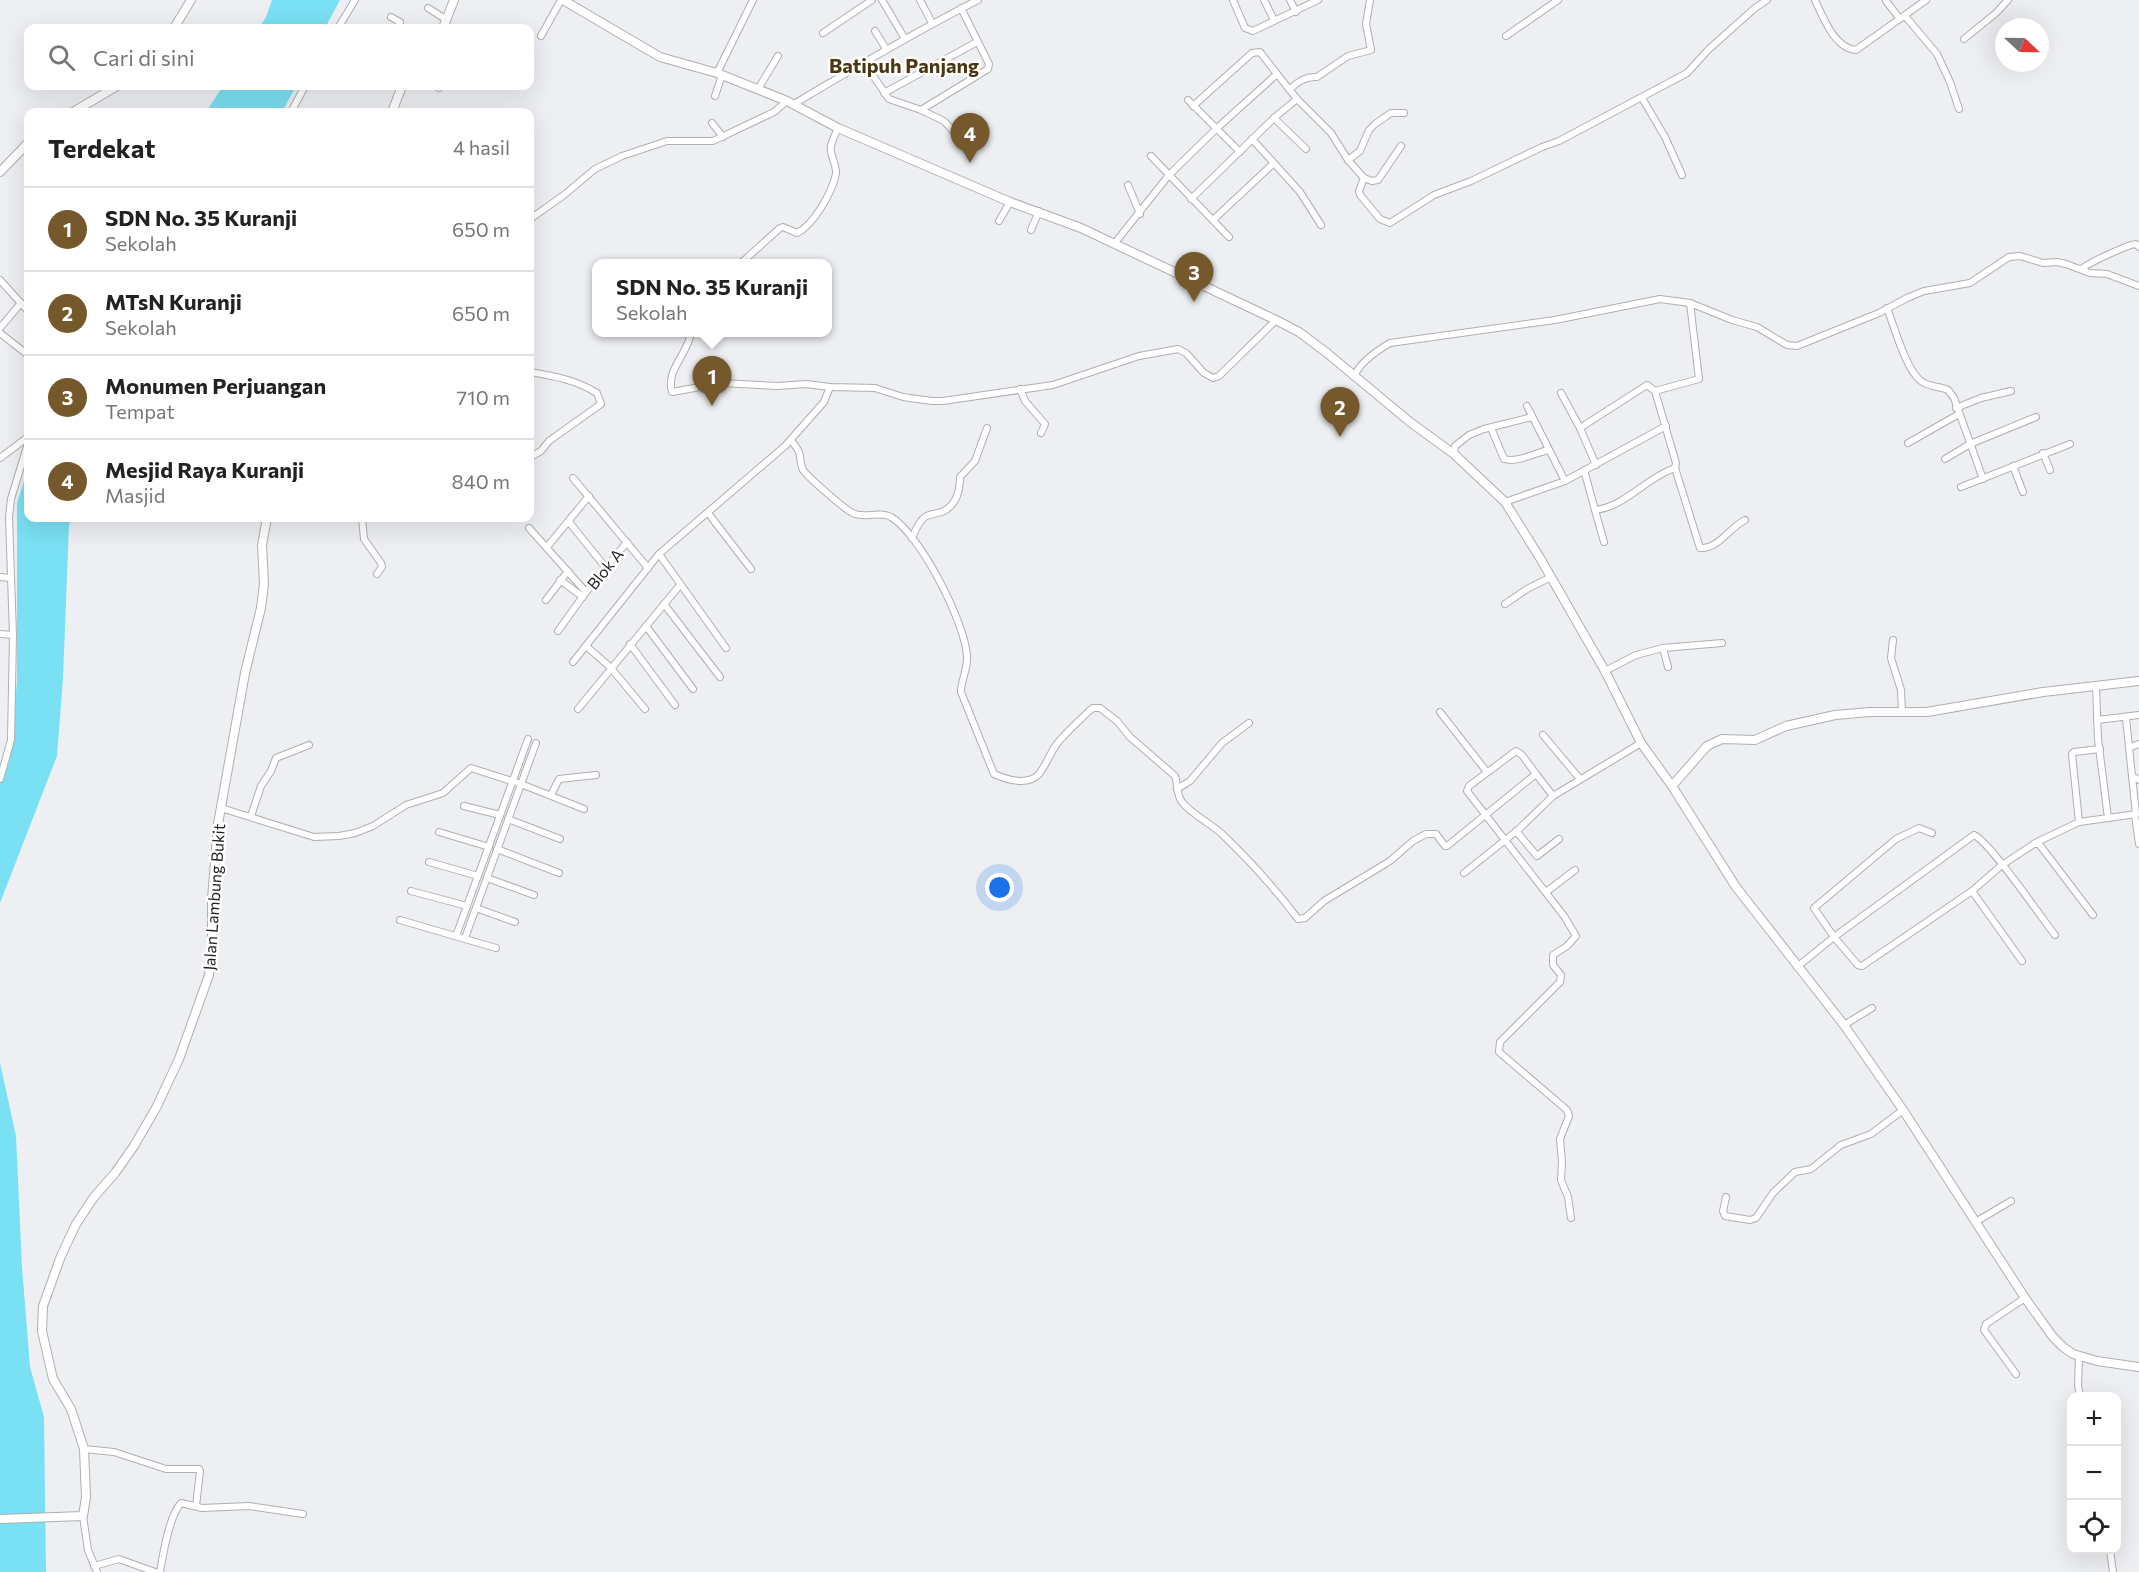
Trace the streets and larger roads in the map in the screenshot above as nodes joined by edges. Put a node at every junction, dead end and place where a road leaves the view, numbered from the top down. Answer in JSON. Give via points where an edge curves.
{"nodes":[{"id":1,"x":191,"y":0,"type":"edge"},
{"id":2,"x":355,"y":0,"type":"edge"},
{"id":3,"x":454,"y":0,"type":"edge"},
{"id":4,"x":562,"y":0,"type":"edge"},
{"id":5,"x":753,"y":0,"type":"edge"},
{"id":6,"x":872,"y":0,"type":"edge"},
{"id":7,"x":882,"y":0,"type":"edge"},
{"id":8,"x":920,"y":0,"type":"edge"},
{"id":9,"x":978,"y":0,"type":"edge"},
{"id":10,"x":1233,"y":0,"type":"edge"},
{"id":11,"x":1264,"y":0,"type":"edge"},
{"id":12,"x":1290,"y":0,"type":"edge"},
{"id":13,"x":1318,"y":0,"type":"edge"},
{"id":14,"x":1370,"y":0,"type":"edge"},
{"id":15,"x":1558,"y":0,"type":"edge"},
{"id":16,"x":1767,"y":0,"type":"edge"},
{"id":17,"x":1815,"y":0,"type":"edge"},
{"id":18,"x":1926,"y":0,"type":"edge"},
{"id":19,"x":2007,"y":0,"type":"edge"},
{"id":20,"x":1886,"y":1,"type":"edge"},
{"id":21,"x":428,"y":8,"type":"dead end"},
{"id":22,"x":961,"y":8,"type":"junction"},
{"id":23,"x":1296,"y":12,"type":"junction"},
{"id":24,"x":391,"y":17,"type":"dead end"},
{"id":25,"x":1902,"y":18,"type":"junction"},
{"id":26,"x":1274,"y":20,"type":"junction"},
{"id":27,"x":932,"y":23,"type":"junction"},
{"id":28,"x":176,"y":24,"type":"edge"},
{"id":29,"x":340,"y":24,"type":"edge"},
{"id":30,"x":399,"y":24,"type":"edge"},
{"id":31,"x":445,"y":24,"type":"edge"},
{"id":32,"x":875,"y":31,"type":"dead end"},
{"id":33,"x":823,"y":33,"type":"dead end"},
{"id":34,"x":541,"y":36,"type":"dead end"},
{"id":35,"x":1506,"y":36,"type":"dead end"},
{"id":36,"x":904,"y":39,"type":"junction"},
{"id":37,"x":1964,"y":39,"type":"dead end"},
{"id":38,"x":977,"y":42,"type":"junction"},
{"id":39,"x":886,"y":49,"type":"junction"},
{"id":40,"x":778,"y":56,"type":"dead end"},
{"id":41,"x":863,"y":62,"type":"junction"},
{"id":42,"x":720,"y":74,"type":"junction"},
{"id":43,"x":1277,"y":74,"type":"junction"},
{"id":44,"x":758,"y":89,"type":"junction"},
{"id":45,"x":1290,"y":89,"type":"junction"},
{"id":46,"x":110,"y":90,"type":"edge"},
{"id":47,"x":303,"y":90,"type":"edge"},
{"id":48,"x":400,"y":90,"type":"edge"},
{"id":49,"x":884,"y":93,"type":"junction"},
{"id":50,"x":715,"y":96,"type":"dead end"},
{"id":51,"x":1642,"y":98,"type":"junction"},
{"id":52,"x":1297,"y":99,"type":"junction"},
{"id":53,"x":1188,"y":100,"type":"dead end"},
{"id":54,"x":790,"y":102,"type":"junction"},
{"id":55,"x":1193,"y":106,"type":"junction"},
{"id":56,"x":80,"y":108,"type":"edge"},
{"id":57,"x":293,"y":108,"type":"edge"},
{"id":58,"x":394,"y":108,"type":"edge"},
{"id":59,"x":1959,"y":109,"type":"dead end"},
{"id":60,"x":921,"y":110,"type":"junction"},
{"id":61,"x":1404,"y":113,"type":"dead end"},
{"id":62,"x":1274,"y":118,"type":"junction"},
{"id":63,"x":712,"y":123,"type":"dead end"},
{"id":64,"x":838,"y":128,"type":"junction"},
{"id":65,"x":1216,"y":129,"type":"junction"},
{"id":66,"x":723,"y":137,"type":"junction"},
{"id":67,"x":959,"y":137,"type":"dead end"},
{"id":68,"x":1252,"y":139,"type":"junction"},
{"id":69,"x":1401,"y":146,"type":"dead end"},
{"id":70,"x":24,"y":147,"type":"edge"},
{"id":71,"x":1306,"y":149,"type":"dead end"},
{"id":72,"x":1240,"y":153,"type":"junction"},
{"id":73,"x":1151,"y":156,"type":"dead end"},
{"id":74,"x":1348,"y":160,"type":"junction"},
{"id":75,"x":1274,"y":163,"type":"junction"},
{"id":76,"x":0,"y":172,"type":"edge"},
{"id":77,"x":1682,"y":175,"type":"dead end"},
{"id":78,"x":1169,"y":176,"type":"junction"},
{"id":79,"x":1364,"y":178,"type":"junction"},
{"id":80,"x":1128,"y":185,"type":"dead end"},
{"id":81,"x":1191,"y":199,"type":"junction"},
{"id":82,"x":1010,"y":202,"type":"junction"},
{"id":83,"x":1039,"y":211,"type":"junction"},
{"id":84,"x":1140,"y":214,"type":"junction"},
{"id":85,"x":534,"y":216,"type":"edge"},
{"id":86,"x":1213,"y":220,"type":"junction"},
{"id":87,"x":999,"y":221,"type":"dead end"},
{"id":88,"x":1321,"y":225,"type":"dead end"},
{"id":89,"x":1032,"y":230,"type":"dead end"},
{"id":90,"x":1229,"y":237,"type":"dead end"},
{"id":91,"x":1114,"y":244,"type":"junction"},
{"id":92,"x":2139,"y":247,"type":"edge"},
{"id":93,"x":746,"y":259,"type":"edge"},
{"id":94,"x":2082,"y":269,"type":"junction"},
{"id":95,"x":0,"y":280,"type":"edge"},
{"id":96,"x":2139,"y":286,"type":"edge"},
{"id":97,"x":21,"y":303,"type":"junction"},
{"id":98,"x":1689,"y":303,"type":"junction"},
{"id":99,"x":24,"y":307,"type":"edge"},
{"id":100,"x":1887,"y":308,"type":"junction"},
{"id":101,"x":1276,"y":320,"type":"junction"},
{"id":102,"x":0,"y":328,"type":"edge"},
{"id":103,"x":0,"y":333,"type":"edge"},
{"id":104,"x":691,"y":337,"type":"edge"},
{"id":105,"x":24,"y":353,"type":"edge"},
{"id":106,"x":534,"y":373,"type":"edge"},
{"id":107,"x":1354,"y":377,"type":"junction"},
{"id":108,"x":830,"y":387,"type":"junction"},
{"id":109,"x":1020,"y":389,"type":"junction"},
{"id":110,"x":1655,"y":391,"type":"junction"},
{"id":111,"x":2011,"y":391,"type":"dead end"},
{"id":112,"x":1561,"y":393,"type":"dead end"},
{"id":113,"x":1527,"y":406,"type":"dead end"},
{"id":114,"x":1958,"y":411,"type":"junction"},
{"id":115,"x":1532,"y":417,"type":"junction"},
{"id":116,"x":2036,"y":417,"type":"dead end"},
{"id":117,"x":1666,"y":426,"type":"junction"},
{"id":118,"x":987,"y":428,"type":"dead end"},
{"id":119,"x":1491,"y":428,"type":"junction"},
{"id":120,"x":1580,"y":428,"type":"junction"},
{"id":121,"x":1041,"y":433,"type":"dead end"},
{"id":122,"x":24,"y":440,"type":"edge"},
{"id":123,"x":791,"y":440,"type":"junction"},
{"id":124,"x":1908,"y":443,"type":"dead end"},
{"id":125,"x":1970,"y":444,"type":"junction"},
{"id":126,"x":2070,"y":444,"type":"dead end"},
{"id":127,"x":1548,"y":450,"type":"junction"},
{"id":128,"x":2043,"y":453,"type":"junction"},
{"id":129,"x":1454,"y":454,"type":"junction"},
{"id":130,"x":534,"y":455,"type":"edge"},
{"id":131,"x":24,"y":456,"type":"edge"},
{"id":132,"x":0,"y":458,"type":"edge"},
{"id":133,"x":1945,"y":459,"type":"dead end"},
{"id":134,"x":1596,"y":465,"type":"junction"},
{"id":135,"x":2013,"y":466,"type":"junction"},
{"id":136,"x":1675,"y":468,"type":"junction"},
{"id":137,"x":1584,"y":470,"type":"junction"},
{"id":138,"x":2050,"y":471,"type":"dead end"},
{"id":139,"x":573,"y":478,"type":"dead end"},
{"id":140,"x":1983,"y":478,"type":"junction"},
{"id":141,"x":1564,"y":481,"type":"junction"},
{"id":142,"x":1961,"y":487,"type":"dead end"},
{"id":143,"x":2023,"y":492,"type":"dead end"},
{"id":144,"x":589,"y":496,"type":"junction"},
{"id":145,"x":1505,"y":502,"type":"junction"},
{"id":146,"x":1595,"y":510,"type":"junction"},
{"id":147,"x":708,"y":513,"type":"junction"},
{"id":148,"x":1745,"y":520,"type":"dead end"},
{"id":149,"x":266,"y":522,"type":"edge"},
{"id":150,"x":362,"y":522,"type":"edge"},
{"id":151,"x":569,"y":522,"type":"junction"},
{"id":152,"x":529,"y":528,"type":"dead end"},
{"id":153,"x":912,"y":538,"type":"junction"},
{"id":154,"x":627,"y":542,"type":"junction"},
{"id":155,"x":1604,"y":542,"type":"dead end"},
{"id":156,"x":547,"y":547,"type":"junction"},
{"id":157,"x":659,"y":554,"type":"junction"},
{"id":158,"x":606,"y":568,"type":"junction"},
{"id":159,"x":648,"y":568,"type":"junction"},
{"id":160,"x":751,"y":569,"type":"dead end"},
{"id":161,"x":568,"y":571,"type":"junction"},
{"id":162,"x":377,"y":574,"type":"dead end"},
{"id":163,"x":0,"y":577,"type":"edge"},
{"id":164,"x":1551,"y":577,"type":"junction"},
{"id":165,"x":11,"y":578,"type":"junction"},
{"id":166,"x":560,"y":580,"type":"junction"},
{"id":167,"x":680,"y":585,"type":"junction"},
{"id":168,"x":585,"y":594,"type":"junction"},
{"id":169,"x":546,"y":600,"type":"dead end"},
{"id":170,"x":664,"y":604,"type":"junction"},
{"id":171,"x":1505,"y":604,"type":"dead end"},
{"id":172,"x":646,"y":626,"type":"junction"},
{"id":173,"x":558,"y":631,"type":"dead end"},
{"id":174,"x":0,"y":634,"type":"edge"},
{"id":175,"x":13,"y":635,"type":"junction"},
{"id":176,"x":1893,"y":640,"type":"dead end"},
{"id":177,"x":1722,"y":643,"type":"dead end"},
{"id":178,"x":630,"y":644,"type":"junction"},
{"id":179,"x":586,"y":646,"type":"junction"},
{"id":180,"x":726,"y":648,"type":"dead end"},
{"id":181,"x":1663,"y":648,"type":"junction"},
{"id":182,"x":573,"y":662,"type":"dead end"},
{"id":183,"x":610,"y":667,"type":"junction"},
{"id":184,"x":1668,"y":667,"type":"dead end"},
{"id":185,"x":1605,"y":671,"type":"junction"},
{"id":186,"x":720,"y":677,"type":"dead end"},
{"id":187,"x":2139,"y":681,"type":"edge"},
{"id":188,"x":2096,"y":686,"type":"junction"},
{"id":189,"x":693,"y":689,"type":"dead end"},
{"id":190,"x":675,"y":705,"type":"dead end"},
{"id":191,"x":578,"y":709,"type":"dead end"},
{"id":192,"x":645,"y":709,"type":"dead end"},
{"id":193,"x":1440,"y":712,"type":"dead end"},
{"id":194,"x":1902,"y":712,"type":"junction"},
{"id":195,"x":2139,"y":715,"type":"edge"},
{"id":196,"x":2126,"y":718,"type":"junction"},
{"id":197,"x":2097,"y":720,"type":"junction"},
{"id":198,"x":1249,"y":723,"type":"dead end"},
{"id":199,"x":1543,"y":735,"type":"dead end"},
{"id":200,"x":528,"y":739,"type":"dead end"},
{"id":201,"x":1641,"y":742,"type":"junction"},
{"id":202,"x":536,"y":743,"type":"dead end"},
{"id":203,"x":2139,"y":744,"type":"edge"},
{"id":204,"x":309,"y":745,"type":"dead end"},
{"id":205,"x":2130,"y":747,"type":"junction"},
{"id":206,"x":2100,"y":749,"type":"junction"},
{"id":207,"x":1487,"y":772,"type":"junction"},
{"id":208,"x":1536,"y":774,"type":"junction"},
{"id":209,"x":596,"y":775,"type":"dead end"},
{"id":210,"x":2132,"y":776,"type":"junction"},
{"id":211,"x":0,"y":779,"type":"edge"},
{"id":212,"x":1580,"y":780,"type":"junction"},
{"id":213,"x":2139,"y":780,"type":"edge"},
{"id":214,"x":513,"y":781,"type":"junction"},
{"id":215,"x":521,"y":784,"type":"junction"},
{"id":216,"x":1672,"y":786,"type":"junction"},
{"id":217,"x":1177,"y":789,"type":"junction"},
{"id":218,"x":551,"y":795,"type":"junction"},
{"id":219,"x":1553,"y":796,"type":"junction"},
{"id":220,"x":464,"y":806,"type":"dead end"},
{"id":221,"x":221,"y":808,"type":"junction"},
{"id":222,"x":584,"y":809,"type":"dead end"},
{"id":223,"x":500,"y":815,"type":"junction"},
{"id":224,"x":1485,"y":815,"type":"junction"},
{"id":225,"x":251,"y":816,"type":"junction"},
{"id":226,"x":2137,"y":816,"type":"edge"},
{"id":227,"x":2108,"y":818,"type":"junction"},
{"id":228,"x":508,"y":819,"type":"junction"},
{"id":229,"x":2079,"y":822,"type":"junction"},
{"id":230,"x":1516,"y":831,"type":"junction"},
{"id":231,"x":439,"y":832,"type":"dead end"},
{"id":232,"x":1932,"y":833,"type":"dead end"},
{"id":233,"x":560,"y":839,"type":"dead end"},
{"id":234,"x":1559,"y":839,"type":"dead end"},
{"id":235,"x":1504,"y":840,"type":"junction"},
{"id":236,"x":2034,"y":844,"type":"junction"},
{"id":237,"x":2139,"y":844,"type":"edge"},
{"id":238,"x":489,"y":847,"type":"junction"},
{"id":239,"x":497,"y":849,"type":"junction"},
{"id":240,"x":1537,"y":856,"type":"junction"},
{"id":241,"x":429,"y":862,"type":"dead end"},
{"id":242,"x":2002,"y":865,"type":"junction"},
{"id":243,"x":1526,"y":867,"type":"junction"},
{"id":244,"x":1575,"y":870,"type":"dead end"},
{"id":245,"x":559,"y":873,"type":"dead end"},
{"id":246,"x":1464,"y":873,"type":"dead end"},
{"id":247,"x":478,"y":876,"type":"junction"},
{"id":248,"x":487,"y":878,"type":"junction"},
{"id":249,"x":411,"y":891,"type":"dead end"},
{"id":250,"x":1972,"y":891,"type":"junction"},
{"id":251,"x":1546,"y":892,"type":"junction"},
{"id":252,"x":534,"y":895,"type":"dead end"},
{"id":253,"x":467,"y":906,"type":"junction"},
{"id":254,"x":476,"y":908,"type":"junction"},
{"id":255,"x":2093,"y":915,"type":"dead end"},
{"id":256,"x":400,"y":920,"type":"dead end"},
{"id":257,"x":515,"y":922,"type":"dead end"},
{"id":258,"x":2055,"y":935,"type":"dead end"},
{"id":259,"x":456,"y":936,"type":"junction"},
{"id":260,"x":1834,"y":937,"type":"junction"},
{"id":261,"x":465,"y":938,"type":"junction"},
{"id":262,"x":496,"y":948,"type":"dead end"},
{"id":263,"x":2022,"y":961,"type":"dead end"},
{"id":264,"x":1797,"y":967,"type":"junction"},
{"id":265,"x":1872,"y":1008,"type":"dead end"},
{"id":266,"x":1844,"y":1025,"type":"junction"},
{"id":267,"x":1903,"y":1110,"type":"junction"},
{"id":268,"x":1726,"y":1197,"type":"dead end"},
{"id":269,"x":2011,"y":1200,"type":"dead end"},
{"id":270,"x":1571,"y":1218,"type":"dead end"},
{"id":271,"x":1977,"y":1221,"type":"junction"},
{"id":272,"x":2025,"y":1298,"type":"junction"},
{"id":273,"x":2079,"y":1357,"type":"junction"},
{"id":274,"x":2139,"y":1367,"type":"edge"},
{"id":275,"x":2016,"y":1374,"type":"dead end"},
{"id":276,"x":2079,"y":1392,"type":"edge"},
{"id":277,"x":84,"y":1449,"type":"junction"},
{"id":278,"x":196,"y":1506,"type":"junction"},
{"id":279,"x":303,"y":1514,"type":"dead end"},
{"id":280,"x":82,"y":1516,"type":"junction"},
{"id":281,"x":0,"y":1519,"type":"edge"},
{"id":282,"x":2111,"y":1554,"type":"edge"},
{"id":283,"x":96,"y":1569,"type":"edge"},
{"id":284,"x":155,"y":1572,"type":"edge"},
{"id":285,"x":160,"y":1572,"type":"edge"},
{"id":286,"x":2113,"y":1572,"type":"edge"}],
"edges":[{"from":1,"to":28,"type":"street"},
{"from":2,"to":29,"type":"street"},
{"from":3,"to":31,"type":"street"},
{"from":4,"to":34,"type":"street"},
{"from":4,"to":42,"type":"street","via":[[660,57]]},
{"from":5,"to":42,"type":"street"},
{"from":6,"to":33,"type":"street"},
{"from":7,"to":36,"type":"street"},
{"from":8,"to":27,"type":"street"},
{"from":9,"to":22,"type":"street"},
{"from":10,"to":26,"type":"street","via":[[1247,29],[1253,32]]},
{"from":11,"to":26,"type":"street"},
{"from":12,"to":23,"type":"street"},
{"from":13,"to":23,"type":"street"},
{"from":14,"to":45,"type":"street","via":[[1366,24],[1371,50],[1348,56]]},
{"from":15,"to":35,"type":"street"},
{"from":16,"to":51,"type":"street","via":[[1708,49],[1690,70]]},
{"from":17,"to":25,"type":"street","via":[[1829,29],[1850,49],[1861,47]]},
{"from":18,"to":25,"type":"street"},
{"from":19,"to":37,"type":"street"},
{"from":20,"to":25,"type":"street"},
{"from":21,"to":31,"type":"street"},
{"from":22,"to":27,"type":"street"},
{"from":22,"to":38,"type":"street"},
{"from":23,"to":26,"type":"street"},
{"from":24,"to":30,"type":"street"},
{"from":25,"to":59,"type":"street","via":[[1937,54]]},
{"from":27,"to":36,"type":"street"},
{"from":32,"to":39,"type":"street"},
{"from":36,"to":39,"type":"street"},
{"from":38,"to":49,"type":"street"},
{"from":38,"to":60,"type":"street","via":[[988,69]]},
{"from":39,"to":41,"type":"street"},
{"from":40,"to":44,"type":"street"},
{"from":41,"to":49,"type":"street"},
{"from":41,"to":54,"type":"street"},
{"from":42,"to":44,"type":"street"},
{"from":42,"to":50,"type":"street"},
{"from":43,"to":45,"type":"street"},
{"from":43,"to":55,"type":"street","via":[[1260,52],[1252,53]]},
{"from":43,"to":65,"type":"street"},
{"from":44,"to":54,"type":"street"},
{"from":45,"to":52,"type":"street"},
{"from":46,"to":56,"type":"street"},
{"from":47,"to":57,"type":"street"},
{"from":48,"to":58,"type":"street"},
{"from":49,"to":60,"type":"street","via":[[889,99]]},
{"from":51,"to":77,"type":"street"},
{"from":51,"to":79,"type":"street","via":[[1559,141],[1434,195],[1390,223],[1380,219],[1360,195]]},
{"from":52,"to":62,"type":"street"},
{"from":52,"to":74,"type":"street","via":[[1331,133]]},
{"from":53,"to":55,"type":"street"},
{"from":54,"to":64,"type":"street"},
{"from":54,"to":66,"type":"street"},
{"from":55,"to":65,"type":"street"},
{"from":60,"to":67,"type":"street","via":[[944,121]]},
{"from":61,"to":74,"type":"street","via":[[1391,113],[1375,124],[1360,151]]},
{"from":62,"to":68,"type":"street"},
{"from":62,"to":71,"type":"street"},
{"from":63,"to":66,"type":"street"},
{"from":64,"to":82,"type":"street"},
{"from":64,"to":93,"type":"street","via":[[830,148],[836,174],[813,220],[797,233],[780,228]]},
{"from":65,"to":72,"type":"street"},
{"from":65,"to":78,"type":"street"},
{"from":66,"to":85,"type":"street","via":[[705,142],[667,141],[622,156],[595,169]]},
{"from":68,"to":72,"type":"street"},
{"from":68,"to":75,"type":"street"},
{"from":69,"to":79,"type":"street","via":[[1378,180]]},
{"from":70,"to":76,"type":"street"},
{"from":72,"to":81,"type":"street"},
{"from":73,"to":78,"type":"street"},
{"from":74,"to":79,"type":"street"},
{"from":75,"to":86,"type":"street"},
{"from":75,"to":88,"type":"street","via":[[1300,192]]},
{"from":78,"to":81,"type":"street"},
{"from":78,"to":84,"type":"street"},
{"from":80,"to":84,"type":"street"},
{"from":81,"to":86,"type":"street"},
{"from":82,"to":83,"type":"street"},
{"from":82,"to":87,"type":"street"},
{"from":83,"to":89,"type":"street"},
{"from":83,"to":91,"type":"street"},
{"from":84,"to":91,"type":"street"},
{"from":86,"to":90,"type":"street"},
{"from":91,"to":101,"type":"street"},
{"from":92,"to":94,"type":"street","via":[[2131,244]]},
{"from":94,"to":96,"type":"street"},
{"from":94,"to":100,"type":"street","via":[[2009,257],[1970,283],[1924,291]]},
{"from":95,"to":97,"type":"street"},
{"from":97,"to":99,"type":"street"},
{"from":97,"to":102,"type":"street"},
{"from":98,"to":100,"type":"street","via":[[1797,346]]},
{"from":98,"to":107,"type":"street","via":[[1660,299],[1555,320],[1390,343],[1378,350]]},
{"from":98,"to":110,"type":"street","via":[[1699,379]]},
{"from":100,"to":114,"type":"street","via":[[1901,349],[1919,380],[1948,390]]},
{"from":101,"to":107,"type":"street","via":[[1299,332]]},
{"from":101,"to":109,"type":"street","via":[[1213,378],[1186,353],[1169,349],[1053,385]]},
{"from":103,"to":105,"type":"street"},
{"from":104,"to":108,"type":"street","via":[[673,373],[672,392],[722,383]]},
{"from":106,"to":130,"type":"street","via":[[580,383],[597,393],[601,404]]},
{"from":107,"to":129,"type":"street"},
{"from":108,"to":109,"type":"street","via":[[875,388],[932,401]]},
{"from":108,"to":123,"type":"street","via":[[824,402]]},
{"from":109,"to":121,"type":"street","via":[[1045,424]]},
{"from":110,"to":117,"type":"street"},
{"from":110,"to":120,"type":"street","via":[[1647,385]]},
{"from":111,"to":114,"type":"street","via":[[1981,398]]},
{"from":112,"to":120,"type":"street"},
{"from":113,"to":115,"type":"street"},
{"from":114,"to":124,"type":"street"},
{"from":114,"to":125,"type":"street"},
{"from":115,"to":119,"type":"street"},
{"from":115,"to":127,"type":"street"},
{"from":116,"to":125,"type":"street"},
{"from":117,"to":134,"type":"street"},
{"from":117,"to":136,"type":"street","via":[[1677,463]]},
{"from":118,"to":153,"type":"street","via":[[975,460],[960,477],[958,494],[945,511],[926,516]]},
{"from":119,"to":127,"type":"street","via":[[1504,459],[1519,459]]},
{"from":119,"to":129,"type":"street","via":[[1461,440]]},
{"from":120,"to":134,"type":"street"},
{"from":122,"to":132,"type":"street"},
{"from":123,"to":147,"type":"street"},
{"from":123,"to":153,"type":"street","via":[[807,476],[839,502],[855,514],[891,517]]},
{"from":125,"to":133,"type":"street"},
{"from":125,"to":140,"type":"street"},
{"from":126,"to":128,"type":"street"},
{"from":127,"to":141,"type":"street"},
{"from":128,"to":135,"type":"street"},
{"from":128,"to":138,"type":"street"},
{"from":129,"to":145,"type":"street"},
{"from":131,"to":165,"type":"street","via":[[11,500]]},
{"from":134,"to":137,"type":"street"},
{"from":135,"to":140,"type":"street"},
{"from":135,"to":143,"type":"street"},
{"from":136,"to":146,"type":"street","via":[[1614,504]]},
{"from":136,"to":148,"type":"street","via":[[1700,548],[1713,545]]},
{"from":137,"to":141,"type":"street"},
{"from":137,"to":146,"type":"street"},
{"from":139,"to":144,"type":"street"},
{"from":140,"to":142,"type":"street"},
{"from":141,"to":145,"type":"street"},
{"from":144,"to":151,"type":"street"},
{"from":144,"to":154,"type":"street"},
{"from":145,"to":164,"type":"street"},
{"from":146,"to":155,"type":"street"},
{"from":147,"to":157,"type":"street"},
{"from":147,"to":160,"type":"street"},
{"from":149,"to":221,"type":"street","name":"Jalan Lambung Bukit","via":[[262,545],[263,595]]},
{"from":150,"to":162,"type":"street","via":[[364,539],[381,563]]},
{"from":151,"to":156,"type":"street"},
{"from":151,"to":158,"type":"street"},
{"from":152,"to":156,"type":"street"},
{"from":153,"to":217,"type":"street","via":[[936,574],[958,622],[967,657],[961,692],[994,774],[1015,781],[1038,776],[1057,744],[1089,711],[1100,708],[1175,776]]},
{"from":154,"to":158,"type":"street","name":"Blok A"},
{"from":154,"to":159,"type":"street"},
{"from":156,"to":161,"type":"street"},
{"from":157,"to":159,"type":"street"},
{"from":157,"to":167,"type":"street"},
{"from":158,"to":168,"type":"street","name":"Blok A"},
{"from":159,"to":179,"type":"street"},
{"from":161,"to":166,"type":"street"},
{"from":161,"to":168,"type":"street"},
{"from":163,"to":165,"type":"street"},
{"from":164,"to":171,"type":"street"},
{"from":164,"to":185,"type":"street"},
{"from":165,"to":175,"type":"street"},
{"from":166,"to":168,"type":"street"},
{"from":166,"to":169,"type":"street"},
{"from":167,"to":170,"type":"street"},
{"from":167,"to":180,"type":"street"},
{"from":168,"to":173,"type":"street","name":"Blok A"},
{"from":170,"to":172,"type":"street"},
{"from":170,"to":186,"type":"street"},
{"from":172,"to":178,"type":"street"},
{"from":172,"to":189,"type":"street"},
{"from":174,"to":175,"type":"street"},
{"from":175,"to":211,"type":"street","via":[[11,740]]},
{"from":176,"to":194,"type":"street","via":[[1891,657],[1901,690]]},
{"from":177,"to":181,"type":"street"},
{"from":178,"to":183,"type":"street"},
{"from":178,"to":190,"type":"street"},
{"from":179,"to":182,"type":"street"},
{"from":179,"to":183,"type":"street"},
{"from":181,"to":184,"type":"street"},
{"from":181,"to":185,"type":"street","via":[[1636,655]]},
{"from":183,"to":191,"type":"street"},
{"from":183,"to":192,"type":"street"},
{"from":185,"to":201,"type":"street"},
{"from":187,"to":188,"type":"street"},
{"from":188,"to":194,"type":"street","via":[[1927,712]]},
{"from":188,"to":197,"type":"street"},
{"from":193,"to":207,"type":"street"},
{"from":194,"to":216,"type":"street","via":[[1835,716],[1786,726],[1755,740],[1716,741]]},
{"from":195,"to":196,"type":"street"},
{"from":196,"to":197,"type":"street"},
{"from":196,"to":205,"type":"street"},
{"from":197,"to":206,"type":"street"},
{"from":198,"to":217,"type":"street","via":[[1222,742],[1191,781]]},
{"from":199,"to":212,"type":"street"},
{"from":200,"to":214,"type":"street"},
{"from":201,"to":212,"type":"street"},
{"from":201,"to":216,"type":"street"},
{"from":202,"to":215,"type":"street"},
{"from":203,"to":205,"type":"street"},
{"from":204,"to":225,"type":"street","via":[[276,758]]},
{"from":205,"to":210,"type":"street"},
{"from":206,"to":227,"type":"street"},
{"from":206,"to":229,"type":"street","via":[[2072,754]]},
{"from":207,"to":208,"type":"street","via":[[1516,751]]},
{"from":207,"to":224,"type":"street","via":[[1467,791]]},
{"from":208,"to":219,"type":"street"},
{"from":208,"to":224,"type":"street"},
{"from":209,"to":218,"type":"street","via":[[559,779]]},
{"from":210,"to":213,"type":"street"},
{"from":210,"to":226,"type":"street"},
{"from":212,"to":219,"type":"street"},
{"from":214,"to":215,"type":"street"},
{"from":214,"to":223,"type":"street"},
{"from":214,"to":225,"type":"street","via":[[471,768],[443,793],[406,806],[373,826],[339,836],[314,837]]},
{"from":215,"to":218,"type":"street"},
{"from":215,"to":228,"type":"street"},
{"from":216,"to":264,"type":"street","via":[[1736,887]]},
{"from":217,"to":224,"type":"street","via":[[1182,802],[1253,864],[1300,920],[1413,841],[1433,833],[1448,846]]},
{"from":218,"to":222,"type":"street"},
{"from":219,"to":230,"type":"street"},
{"from":220,"to":223,"type":"street"},
{"from":221,"to":225,"type":"street"},
{"from":221,"to":277,"type":"street","name":"Jalan Lambung Bukit","via":[[212,899],[212,964],[189,1033],[141,1136],[76,1224],[43,1306],[42,1331],[53,1379],[71,1409]]},
{"from":223,"to":238,"type":"street"},
{"from":224,"to":235,"type":"street"},
{"from":226,"to":227,"type":"street"},
{"from":226,"to":237,"type":"street"},
{"from":227,"to":229,"type":"street"},
{"from":228,"to":233,"type":"street"},
{"from":228,"to":239,"type":"street"},
{"from":229,"to":236,"type":"street"},
{"from":230,"to":235,"type":"street"},
{"from":230,"to":240,"type":"street"},
{"from":231,"to":238,"type":"street"},
{"from":232,"to":260,"type":"street","via":[[1919,828],[1896,839],[1814,908]]},
{"from":234,"to":240,"type":"street"},
{"from":235,"to":243,"type":"street"},
{"from":235,"to":246,"type":"street"},
{"from":236,"to":242,"type":"street"},
{"from":236,"to":255,"type":"street","via":[[2039,844]]},
{"from":238,"to":247,"type":"street"},
{"from":239,"to":245,"type":"street"},
{"from":239,"to":248,"type":"street"},
{"from":240,"to":243,"type":"street"},
{"from":241,"to":247,"type":"street"},
{"from":242,"to":250,"type":"street"},
{"from":242,"to":258,"type":"street"},
{"from":242,"to":260,"type":"street","via":[[1974,835]]},
{"from":243,"to":251,"type":"street"},
{"from":244,"to":251,"type":"street"},
{"from":247,"to":253,"type":"street"},
{"from":248,"to":252,"type":"street"},
{"from":248,"to":254,"type":"street"},
{"from":249,"to":253,"type":"street"},
{"from":250,"to":260,"type":"street","via":[[1863,966]]},
{"from":250,"to":263,"type":"street"},
{"from":251,"to":270,"type":"street","via":[[1576,936],[1553,955],[1560,982],[1500,1042],[1499,1052],[1567,1110],[1569,1116],[1560,1139],[1561,1180]]},
{"from":253,"to":259,"type":"street"},
{"from":254,"to":257,"type":"street"},
{"from":254,"to":261,"type":"street"},
{"from":256,"to":259,"type":"street"},
{"from":259,"to":261,"type":"street"},
{"from":260,"to":264,"type":"street"},
{"from":261,"to":262,"type":"street"},
{"from":264,"to":266,"type":"street"},
{"from":265,"to":266,"type":"street"},
{"from":266,"to":267,"type":"street"},
{"from":267,"to":268,"type":"street","via":[[1871,1134],[1841,1145],[1811,1169],[1795,1172],[1773,1193],[1756,1218],[1725,1216]]},
{"from":267,"to":271,"type":"street"},
{"from":269,"to":271,"type":"street"},
{"from":271,"to":272,"type":"street"},
{"from":272,"to":273,"type":"street","via":[[2063,1347]]},
{"from":272,"to":275,"type":"street","via":[[1986,1324],[1984,1330]]},
{"from":273,"to":274,"type":"street"},
{"from":273,"to":276,"type":"street"},
{"from":277,"to":278,"type":"street","via":[[114,1452],[166,1469],[199,1469]]},
{"from":277,"to":280,"type":"street","name":"Jalan Lambung Bukit","via":[[86,1497]]},
{"from":278,"to":279,"type":"street","via":[[249,1506]]},
{"from":278,"to":285,"type":"street","via":[[181,1503],[177,1509]]},
{"from":280,"to":281,"type":"street"},
{"from":280,"to":283,"type":"street"},
{"from":282,"to":286,"type":"street"},
{"from":283,"to":284,"type":"street","via":[[119,1559]]}]}
